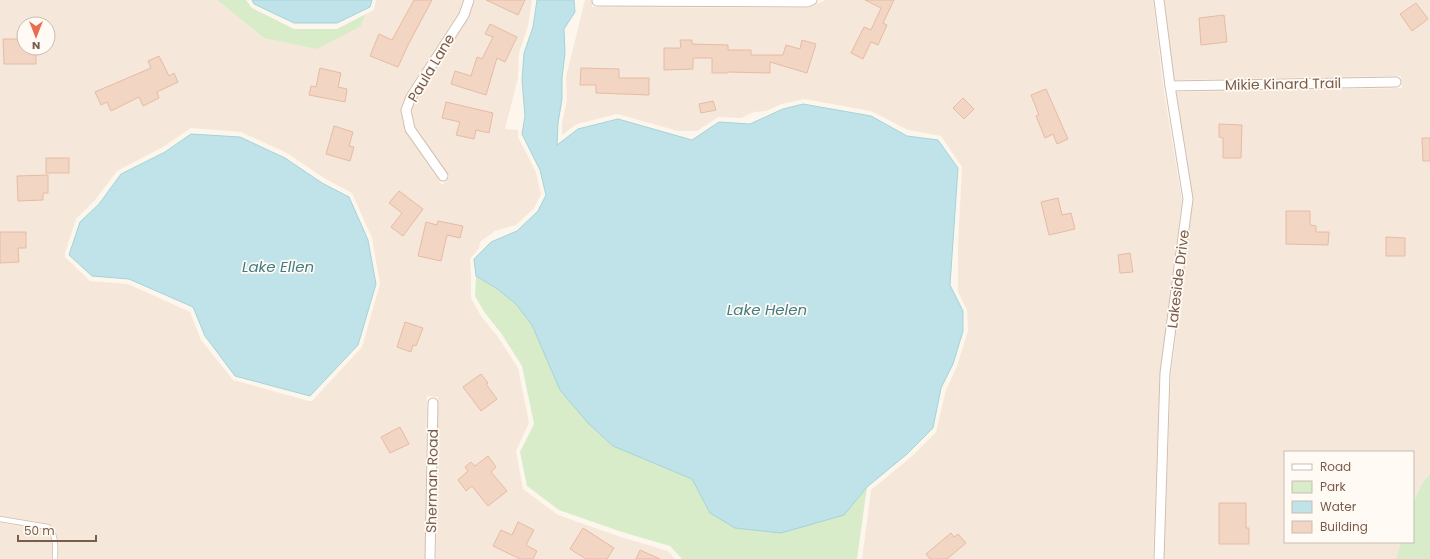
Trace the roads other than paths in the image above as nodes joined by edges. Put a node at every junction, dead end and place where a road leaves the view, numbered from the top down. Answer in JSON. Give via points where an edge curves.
{"nodes":[{"id":1,"x":469,"y":0,"type":"edge"},
{"id":2,"x":812,"y":0,"type":"edge"},
{"id":3,"x":1159,"y":0,"type":"edge"},
{"id":4,"x":597,"y":1,"type":"edge"},
{"id":5,"x":1396,"y":82,"type":"dead end"},
{"id":6,"x":1170,"y":86,"type":"junction"},
{"id":7,"x":443,"y":176,"type":"dead end"},
{"id":8,"x":433,"y":402,"type":"dead end"},
{"id":9,"x":0,"y":519,"type":"edge"},
{"id":10,"x":55,"y":559,"type":"edge"},
{"id":11,"x":430,"y":559,"type":"edge"},
{"id":12,"x":1159,"y":559,"type":"edge"}],
"edges":[{"from":1,"to":7,"type":"street","name":"Paula Lane","via":[[464,15],[411,97],[406,110],[410,129]]},
{"from":2,"to":4,"type":"street"},
{"from":3,"to":6,"type":"street","name":"Lakeside Drive"},
{"from":5,"to":6,"type":"street","name":"Mikie Kinard Trail"},
{"from":6,"to":12,"type":"street","name":"Lakeside Drive","via":[[1188,199],[1165,373]]},
{"from":8,"to":11,"type":"street","name":"Sherman Road"},
{"from":9,"to":10,"type":"lane","via":[[48,527],[54,537]]}]}
